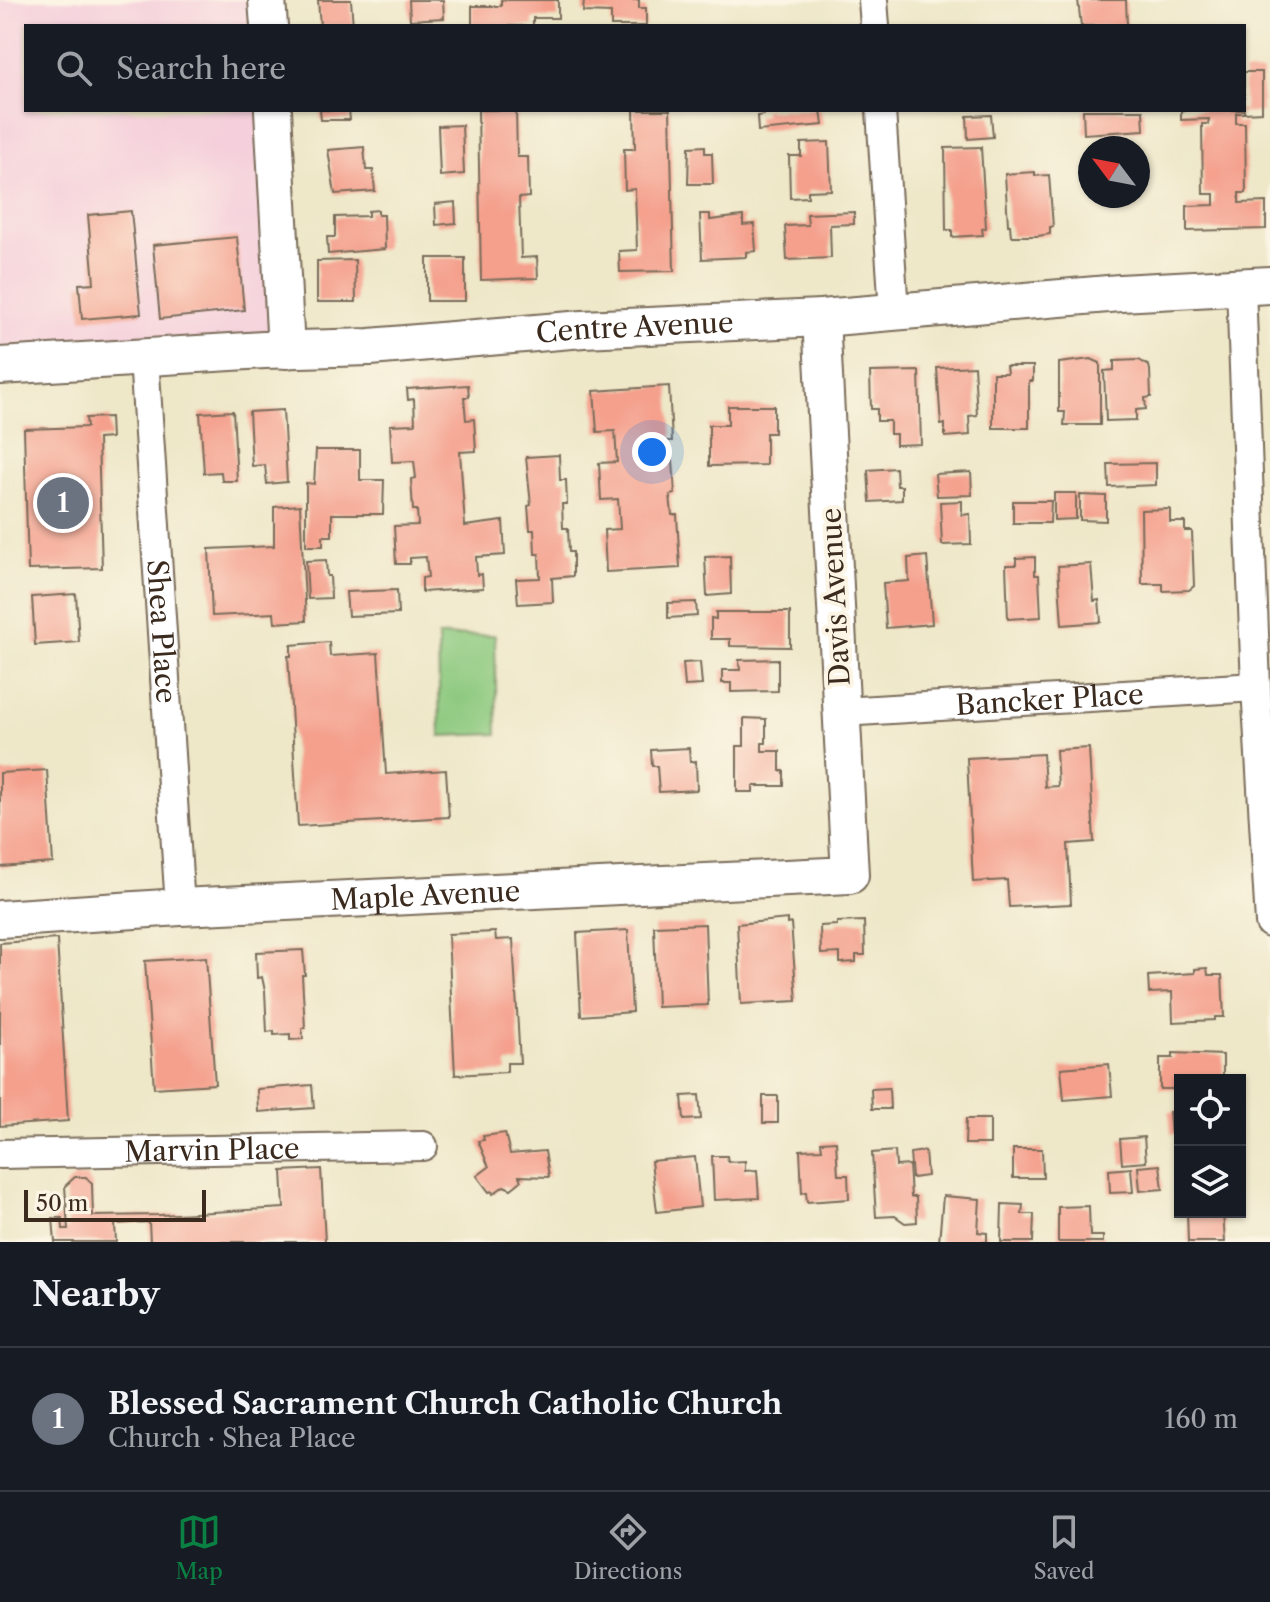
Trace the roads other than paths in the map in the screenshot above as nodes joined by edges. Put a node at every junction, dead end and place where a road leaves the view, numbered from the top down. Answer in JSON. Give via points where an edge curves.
{"nodes":[{"id":1,"x":267,"y":0,"type":"edge"},
{"id":2,"x":873,"y":0,"type":"edge"},
{"id":3,"x":269,"y":24,"type":"edge"},
{"id":4,"x":875,"y":24,"type":"edge"},
{"id":5,"x":273,"y":112,"type":"edge"},
{"id":6,"x":881,"y":112,"type":"edge"},
{"id":7,"x":1255,"y":286,"type":"edge"},
{"id":8,"x":894,"y":312,"type":"junction"},
{"id":9,"x":821,"y":318,"type":"junction"},
{"id":10,"x":286,"y":350,"type":"junction"},
{"id":11,"x":144,"y":358,"type":"junction"},
{"id":12,"x":0,"y":366,"type":"edge"},
{"id":13,"x":1256,"y":687,"type":"junction"},
{"id":14,"x":842,"y":712,"type":"junction"},
{"id":15,"x":850,"y":875,"type":"joint"},
{"id":16,"x":180,"y":907,"type":"junction"},
{"id":17,"x":0,"y":919,"type":"edge"},
{"id":18,"x":1270,"y":923,"type":"edge"},
{"id":19,"x":423,"y":1146,"type":"dead end"},
{"id":20,"x":0,"y":1154,"type":"edge"}],
"edges":[{"from":1,"to":3,"type":"street"},
{"from":2,"to":4,"type":"street"},
{"from":5,"to":10,"type":"street"},
{"from":6,"to":8,"type":"street"},
{"from":7,"to":8,"type":"street","name":"Centre Avenue"},
{"from":7,"to":13,"type":"street"},
{"from":8,"to":9,"type":"street","name":"Centre Avenue"},
{"from":9,"to":10,"type":"street","name":"Centre Avenue"},
{"from":9,"to":14,"type":"street","name":"Davis Avenue"},
{"from":10,"to":11,"type":"street","name":"Centre Avenue"},
{"from":11,"to":12,"type":"street","name":"Centre Avenue"},
{"from":11,"to":16,"type":"street","name":"Shea Place"},
{"from":13,"to":14,"type":"street","name":"Bancker Place"},
{"from":13,"to":18,"type":"street"},
{"from":14,"to":15,"type":"street","name":"Davis Avenue"},
{"from":15,"to":16,"type":"street","name":"Maple Avenue"},
{"from":16,"to":17,"type":"street","name":"Maple Avenue"},
{"from":19,"to":20,"type":"street","name":"Marvin Place"}]}
